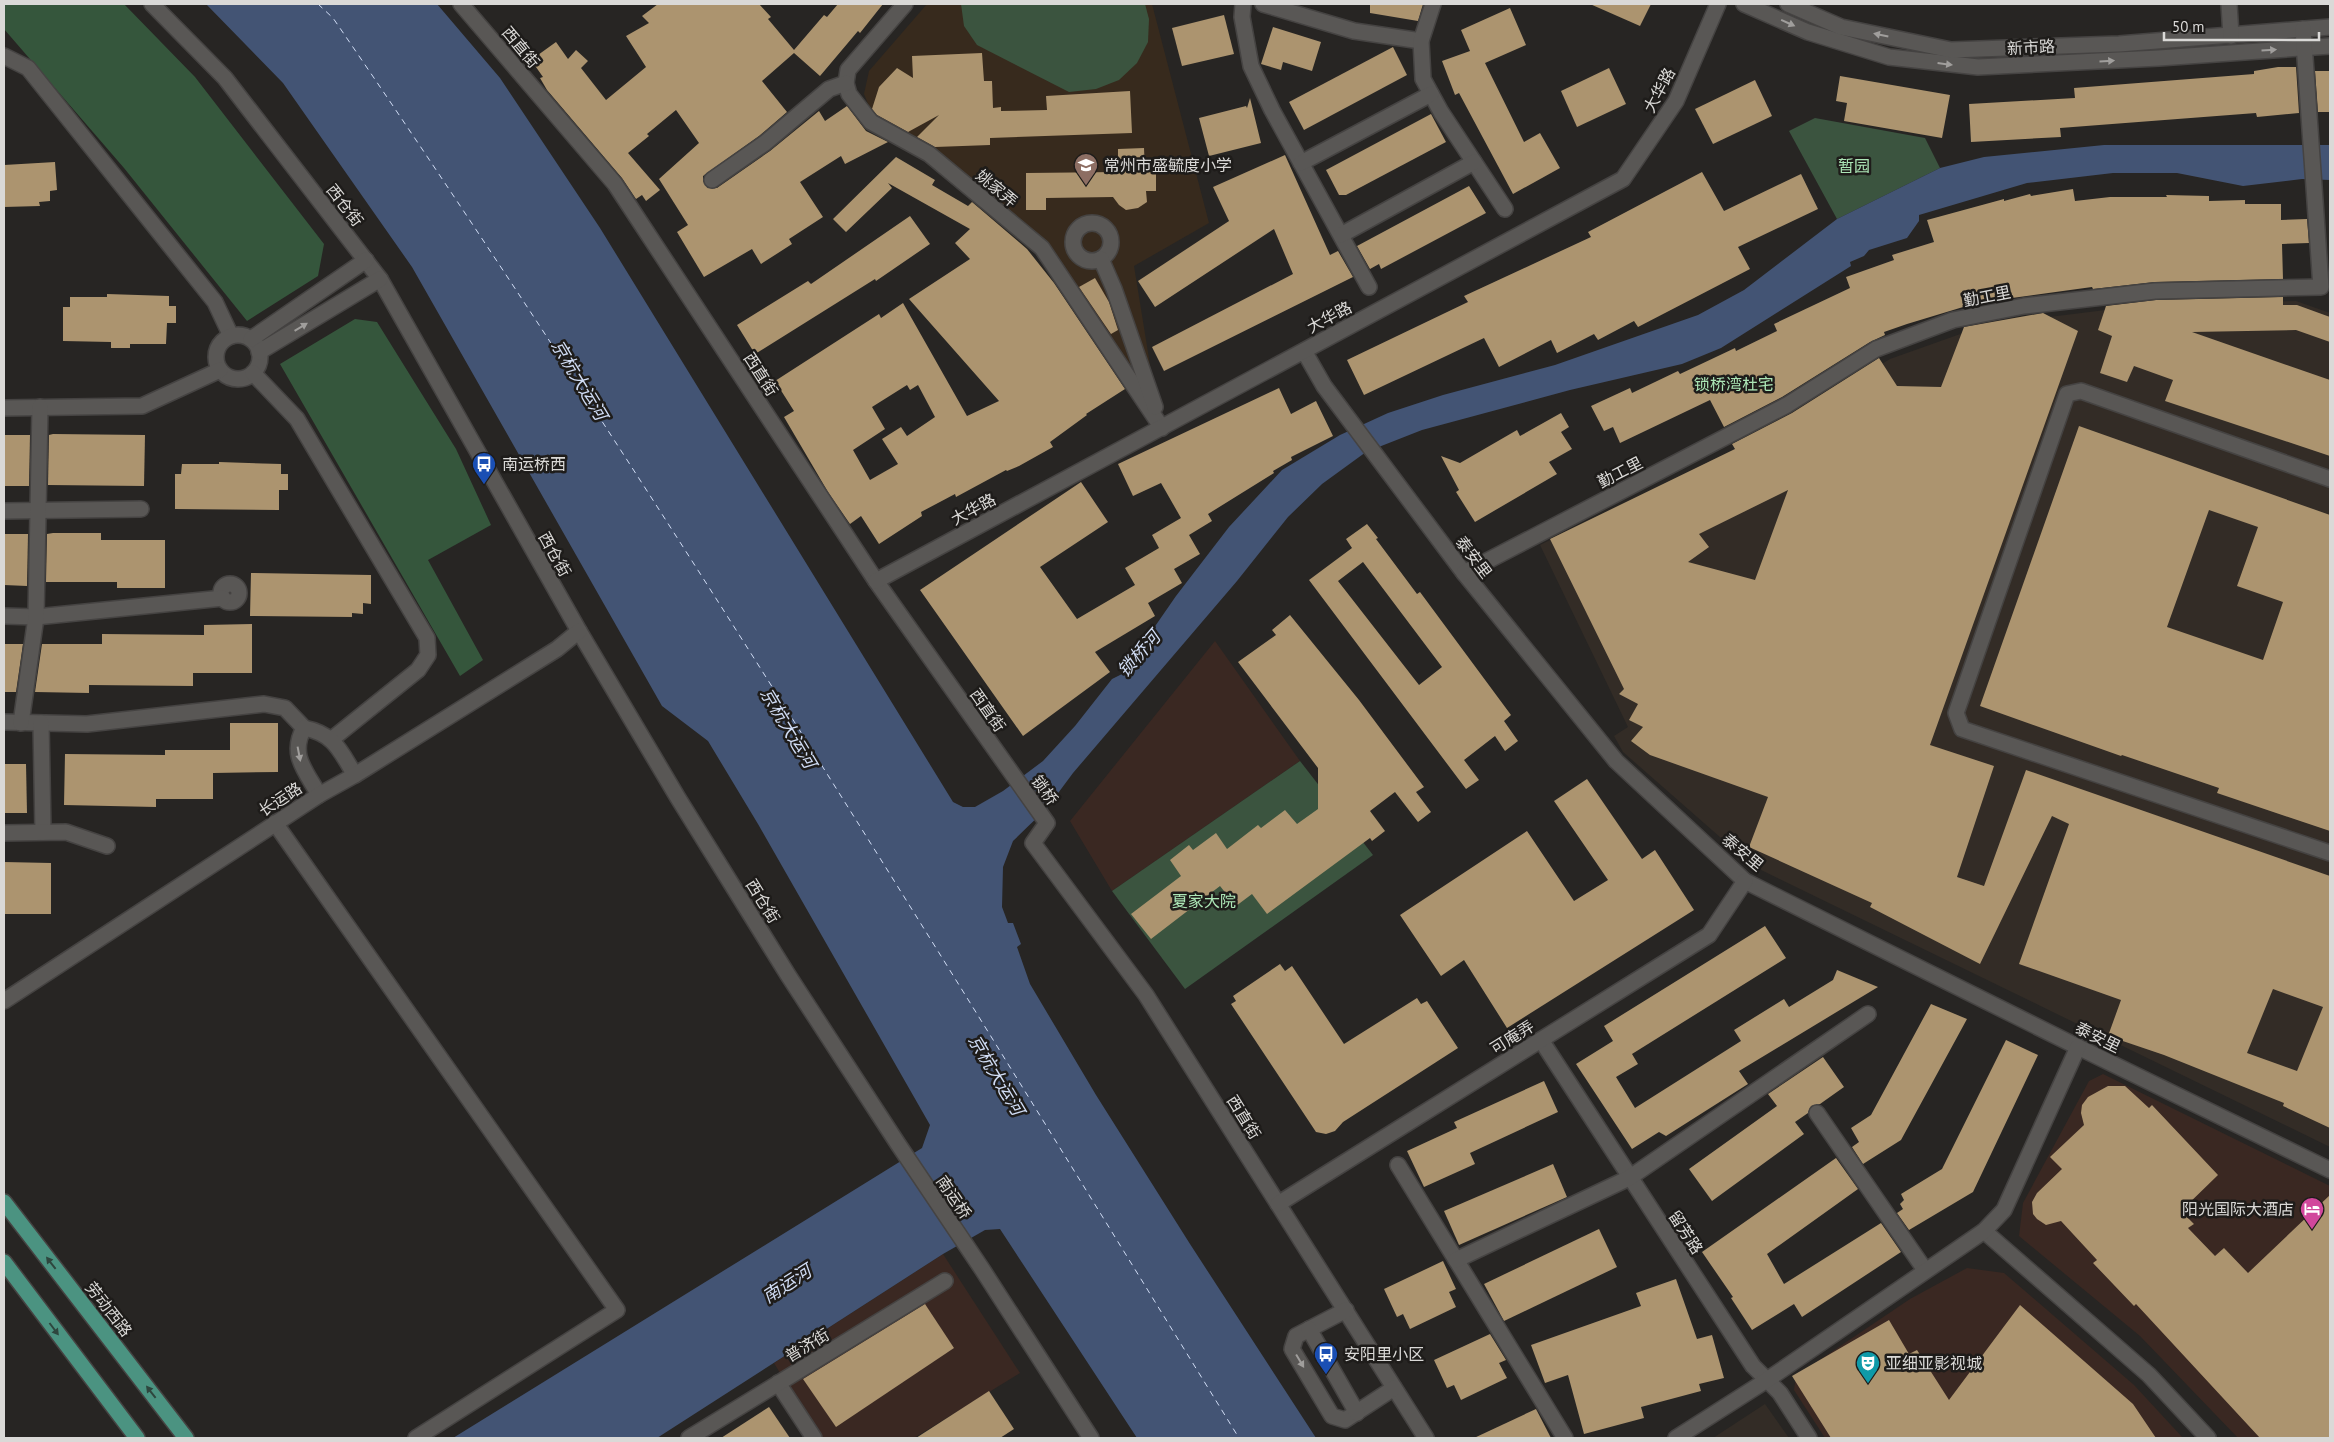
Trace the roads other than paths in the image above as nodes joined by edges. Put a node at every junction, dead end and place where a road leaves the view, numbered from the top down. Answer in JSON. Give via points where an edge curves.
{"nodes":[{"id":1,"x":152,"y":4,"type":"edge"},
{"id":2,"x":461,"y":4,"type":"edge"},
{"id":3,"x":905,"y":4,"type":"edge"},
{"id":4,"x":1243,"y":4,"type":"edge"},
{"id":5,"x":1263,"y":4,"type":"edge"},
{"id":6,"x":1433,"y":4,"type":"edge"},
{"id":7,"x":1718,"y":4,"type":"edge"},
{"id":8,"x":1744,"y":4,"type":"edge"},
{"id":9,"x":1788,"y":4,"type":"edge"},
{"id":10,"x":2229,"y":4,"type":"edge"},
{"id":11,"x":2330,"y":27,"type":"edge"},
{"id":12,"x":2303,"y":29,"type":"junction"},
{"id":13,"x":2231,"y":36,"type":"junction"},
{"id":14,"x":1421,"y":41,"type":"junction"},
{"id":15,"x":2330,"y":46,"type":"edge"},
{"id":16,"x":2304,"y":48,"type":"junction"},
{"id":17,"x":4,"y":56,"type":"edge"},
{"id":18,"x":846,"y":82,"type":"junction"},
{"id":19,"x":1431,"y":94,"type":"junction"},
{"id":20,"x":1474,"y":162,"type":"junction"},
{"id":21,"x":1301,"y":163,"type":"junction"},
{"id":22,"x":712,"y":180,"type":"dead end"},
{"id":23,"x":1505,"y":209,"type":"dead end"},
{"id":24,"x":1341,"y":235,"type":"junction"},
{"id":25,"x":1101,"y":259,"type":"dead end"},
{"id":26,"x":366,"y":260,"type":"junction"},
{"id":27,"x":380,"y":279,"type":"junction"},
{"id":28,"x":1369,"y":287,"type":"dead end"},
{"id":29,"x":231,"y":336,"type":"junction"},
{"id":30,"x":255,"y":346,"type":"junction"},
{"id":31,"x":1304,"y":351,"type":"junction"},
{"id":32,"x":220,"y":370,"type":"junction"},
{"id":33,"x":253,"y":373,"type":"junction"},
{"id":34,"x":4,"y":408,"type":"edge"},
{"id":35,"x":40,"y":408,"type":"junction"},
{"id":36,"x":1162,"y":428,"type":"junction"},
{"id":37,"x":2330,"y":479,"type":"edge"},
{"id":38,"x":141,"y":509,"type":"dead end"},
{"id":39,"x":4,"y":510,"type":"edge"},
{"id":40,"x":39,"y":510,"type":"junction"},
{"id":41,"x":1464,"y":573,"type":"junction"},
{"id":42,"x":876,"y":581,"type":"junction"},
{"id":43,"x":223,"y":598,"type":"dead end"},
{"id":44,"x":4,"y":616,"type":"edge"},
{"id":45,"x":36,"y":617,"type":"junction"},
{"id":46,"x":579,"y":631,"type":"junction"},
{"id":47,"x":4,"y":722,"type":"edge"},
{"id":48,"x":21,"y":723,"type":"junction"},
{"id":49,"x":41,"y":724,"type":"junction"},
{"id":50,"x":304,"y":728,"type":"junction"},
{"id":51,"x":332,"y":739,"type":"junction"},
{"id":52,"x":355,"y":775,"type":"junction"},
{"id":53,"x":1014,"y":778,"type":"joint"},
{"id":54,"x":319,"y":795,"type":"junction"},
{"id":55,"x":275,"y":823,"type":"junction"},
{"id":56,"x":1047,"y":823,"type":"joint"},
{"id":57,"x":43,"y":832,"type":"junction"},
{"id":58,"x":4,"y":833,"type":"edge"},
{"id":59,"x":107,"y":846,"type":"dead end"},
{"id":60,"x":2330,"y":853,"type":"edge"},
{"id":61,"x":1746,"y":881,"type":"junction"},
{"id":62,"x":4,"y":1001,"type":"edge"},
{"id":63,"x":1868,"y":1014,"type":"dead end"},
{"id":64,"x":1541,"y":1040,"type":"junction"},
{"id":65,"x":2078,"y":1047,"type":"junction"},
{"id":66,"x":1817,"y":1113,"type":"dead end"},
{"id":67,"x":898,"y":1144,"type":"joint"},
{"id":68,"x":1398,"y":1164,"type":"dead end"},
{"id":69,"x":2330,"y":1170,"type":"edge"},
{"id":70,"x":1629,"y":1178,"type":"junction"},
{"id":71,"x":4,"y":1202,"type":"edge"},
{"id":72,"x":1278,"y":1204,"type":"junction"},
{"id":73,"x":1984,"y":1231,"type":"junction"},
{"id":74,"x":1456,"y":1260,"type":"junction"},
{"id":75,"x":4,"y":1262,"type":"edge"},
{"id":76,"x":1925,"y":1270,"type":"junction"},
{"id":77,"x":944,"y":1281,"type":"dead end"},
{"id":78,"x":1346,"y":1310,"type":"junction"},
{"id":79,"x":1309,"y":1329,"type":"junction"},
{"id":80,"x":1767,"y":1380,"type":"junction"},
{"id":81,"x":778,"y":1383,"type":"junction"},
{"id":82,"x":1394,"y":1388,"type":"junction"},
{"id":83,"x":1357,"y":1412,"type":"junction"},
{"id":84,"x":183,"y":1434,"type":"edge"},
{"id":85,"x":137,"y":1438,"type":"edge"},
{"id":86,"x":416,"y":1438,"type":"edge"},
{"id":87,"x":689,"y":1438,"type":"edge"},
{"id":88,"x":814,"y":1438,"type":"edge"},
{"id":89,"x":1091,"y":1438,"type":"edge"},
{"id":90,"x":1426,"y":1438,"type":"edge"},
{"id":91,"x":1565,"y":1438,"type":"edge"},
{"id":92,"x":1676,"y":1438,"type":"edge"},
{"id":93,"x":1809,"y":1438,"type":"edge"},
{"id":94,"x":2208,"y":1438,"type":"edge"}],
"edges":[{"from":1,"to":26,"type":"street","name":"西仓街","via":[[224,78]]},
{"from":2,"to":42,"type":"street","name":"西直街","via":[[615,184]]},
{"from":3,"to":18,"type":"street","via":[[848,70]]},
{"from":4,"to":21,"type":"street","via":[[1242,17],[1251,66]]},
{"from":5,"to":14,"type":"street","via":[[1354,31]]},
{"from":6,"to":14,"type":"street"},
{"from":7,"to":31,"type":"street","name":"大华路","via":[[1676,101],[1623,179]]},
{"from":8,"to":16,"type":"street","name":"新市路","one_way":true,"via":[[1808,32],[1889,57],[1978,67]]},
{"from":13,"to":9,"type":"street","name":"新市路","one_way":true,"via":[[1950,50],[1841,27]]},
{"from":10,"to":13,"type":"street"},
{"from":11,"to":12,"type":"street","name":"新市路"},
{"from":12,"to":13,"type":"street","name":"新市路"},
{"from":12,"to":16,"type":"street","name":"勤工里"},
{"from":14,"to":19,"type":"street","via":[[1423,80]]},
{"from":15,"to":16,"type":"street","name":"新市路"},
{"from":16,"to":41,"type":"street","name":"勤工里","via":[[2320,287],[2155,291],[2024,306],[1953,320],[1876,349],[1787,405]]},
{"from":17,"to":29,"type":"street","via":[[28,68],[215,302]]},
{"from":18,"to":22,"type":"street","via":[[829,89],[765,143]]},
{"from":18,"to":36,"type":"street","name":"姚家弄","via":[[849,94],[871,122],[929,154],[1042,248]]},
{"from":19,"to":20,"type":"street"},
{"from":19,"to":21,"type":"street"},
{"from":20,"to":23,"type":"street"},
{"from":20,"to":24,"type":"street"},
{"from":21,"to":24,"type":"street"},
{"from":24,"to":28,"type":"street"},
{"from":25,"to":36,"type":"street"},
{"from":26,"to":27,"type":"street","name":"西仓街"},
{"from":26,"to":30,"type":"street"},
{"from":30,"to":27,"type":"street","one_way":true},
{"from":27,"to":46,"type":"street","name":"西仓街"},
{"from":29,"to":30,"type":"street","via":[[245,336]]},
{"from":29,"to":32,"type":"street","via":[[217,350]]},
{"from":30,"to":33,"type":"street","via":[[258,367]]},
{"from":31,"to":36,"type":"street","name":"大华路"},
{"from":31,"to":41,"type":"street","name":"泰安里","via":[[1324,386]]},
{"from":32,"to":33,"type":"street","via":[[240,379]]},
{"from":32,"to":35,"type":"street","via":[[142,406]]},
{"from":33,"to":51,"type":"street","via":[[297,419],[427,638],[428,655],[418,670]]},
{"from":34,"to":35,"type":"street"},
{"from":35,"to":40,"type":"street"},
{"from":36,"to":42,"type":"street","name":"大华路"},
{"from":37,"to":60,"type":"street","via":[[2081,391],[2067,394],[1956,713],[1962,729]]},
{"from":38,"to":40,"type":"street"},
{"from":39,"to":40,"type":"street"},
{"from":40,"to":45,"type":"street"},
{"from":41,"to":61,"type":"street","name":"泰安里","via":[[1616,761]]},
{"from":42,"to":53,"type":"street","name":"西直街"},
{"from":43,"to":45,"type":"street"},
{"from":44,"to":45,"type":"street"},
{"from":45,"to":48,"type":"street"},
{"from":46,"to":52,"type":"street","name":"长运路","via":[[557,649]]},
{"from":46,"to":67,"type":"street","name":"西仓街","via":[[777,958]]},
{"from":47,"to":48,"type":"street"},
{"from":48,"to":49,"type":"street"},
{"from":49,"to":50,"type":"street","via":[[87,724],[264,704],[285,708]]},
{"from":49,"to":57,"type":"street"},
{"from":50,"to":51,"type":"street"},
{"from":50,"to":54,"type":"street","one_way":true,"via":[[297,741],[298,758]]},
{"from":51,"to":52,"type":"street"},
{"from":52,"to":54,"type":"street","name":"长运路"},
{"from":53,"to":56,"type":"street","name":"锁桥"},
{"from":54,"to":55,"type":"street","name":"长运路"},
{"from":55,"to":62,"type":"street","name":"长运路"},
{"from":55,"to":86,"type":"street","via":[[616,1310]]},
{"from":56,"to":72,"type":"street","name":"西直街","via":[[1033,843],[1146,994]]},
{"from":57,"to":58,"type":"street"},
{"from":57,"to":59,"type":"street","via":[[66,832]]},
{"from":61,"to":64,"type":"street","name":"可庵弄","via":[[1709,935]]},
{"from":61,"to":65,"type":"street","name":"泰安里"},
{"from":63,"to":70,"type":"street"},
{"from":64,"to":70,"type":"street","name":"留芳路"},
{"from":64,"to":72,"type":"street","name":"可庵弄"},
{"from":65,"to":69,"type":"street","name":"泰安里"},
{"from":65,"to":73,"type":"street","via":[[2004,1210]]},
{"from":66,"to":76,"type":"street"},
{"from":67,"to":89,"type":"street","name":"南运桥"},
{"from":68,"to":74,"type":"street"},
{"from":70,"to":74,"type":"street"},
{"from":70,"to":80,"type":"street","name":"留芳路","via":[[1753,1366]]},
{"from":84,"to":71,"type":"main road","name":"劳动西路","one_way":true},
{"from":72,"to":78,"type":"street","name":"西直街"},
{"from":73,"to":76,"type":"street"},
{"from":73,"to":94,"type":"street","via":[[2149,1375]]},
{"from":74,"to":91,"type":"street"},
{"from":75,"to":85,"type":"main road","one_way":true},
{"from":76,"to":80,"type":"street"},
{"from":77,"to":81,"type":"street","name":"普济街"},
{"from":78,"to":79,"type":"street"},
{"from":78,"to":82,"type":"street","name":"西直街"},
{"from":79,"to":83,"type":"street"},
{"from":79,"to":83,"type":"street","one_way":true,"via":[[1296,1336],[1292,1349],[1332,1416],[1345,1420]]},
{"from":80,"to":92,"type":"street"},
{"from":80,"to":93,"type":"street","name":"留芳路","via":[[1780,1393]]},
{"from":81,"to":87,"type":"street","name":"普济街"},
{"from":81,"to":88,"type":"street"},
{"from":82,"to":83,"type":"street"},
{"from":82,"to":90,"type":"street","name":"西直街"}]}
